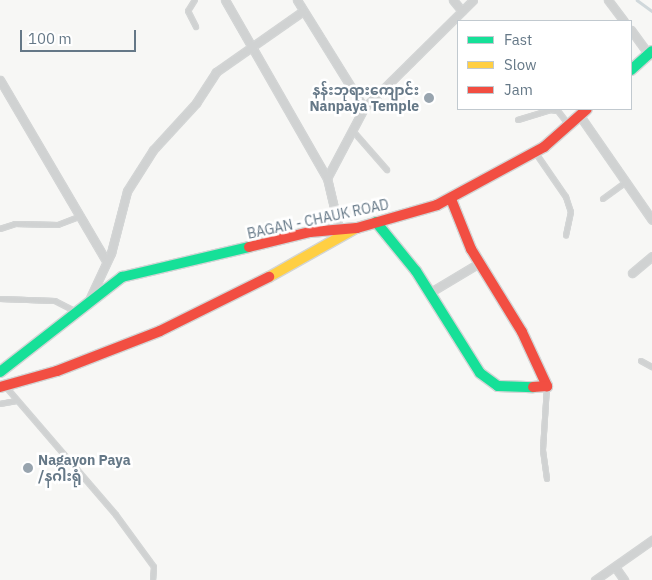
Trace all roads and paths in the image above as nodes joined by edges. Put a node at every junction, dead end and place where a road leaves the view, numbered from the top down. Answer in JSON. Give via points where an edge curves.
{"nodes":[{"id":1,"x":195,"y":0,"type":"edge"},
{"id":2,"x":226,"y":0,"type":"edge"},
{"id":3,"x":297,"y":0,"type":"edge"},
{"id":4,"x":453,"y":0,"type":"edge"},
{"id":5,"x":473,"y":0,"type":"edge"},
{"id":6,"x":608,"y":0,"type":"edge"},
{"id":7,"x":303,"y":11,"type":"junction"},
{"id":8,"x":462,"y":11,"type":"junction"},
{"id":9,"x":623,"y":20,"type":"edge"},
{"id":10,"x":196,"y":27,"type":"dead end"},
{"id":11,"x":632,"y":31,"type":"edge"},
{"id":12,"x":250,"y":45,"type":"junction"},
{"id":13,"x":650,"y":53,"type":"edge"},
{"id":14,"x":632,"y":69,"type":"edge"},
{"id":15,"x":0,"y":80,"type":"edge"},
{"id":16,"x":364,"y":108,"type":"junction"},
{"id":17,"x":541,"y":110,"type":"edge"},
{"id":18,"x":558,"y":110,"type":"edge"},
{"id":19,"x":584,"y":112,"type":"edge"},
{"id":20,"x":518,"y":120,"type":"dead end"},
{"id":21,"x":570,"y":126,"type":"junction"},
{"id":22,"x":353,"y":131,"type":"junction"},
{"id":23,"x":535,"y":152,"type":"junction"},
{"id":24,"x":387,"y":170,"type":"dead end"},
{"id":25,"x":328,"y":178,"type":"junction"},
{"id":26,"x":628,"y":181,"type":"junction"},
{"id":27,"x":451,"y":199,"type":"junction"},
{"id":28,"x":603,"y":199,"type":"dead end"},
{"id":29,"x":79,"y":217,"type":"junction"},
{"id":30,"x":652,"y":220,"type":"edge"},
{"id":31,"x":376,"y":222,"type":"junction"},
{"id":32,"x":0,"y":229,"type":"edge"},
{"id":33,"x":340,"y":233,"type":"junction"},
{"id":34,"x":566,"y":235,"type":"dead end"},
{"id":35,"x":652,"y":256,"type":"edge"},
{"id":36,"x":106,"y":261,"type":"junction"},
{"id":37,"x":479,"y":263,"type":"junction"},
{"id":38,"x":632,"y":273,"type":"dead end"},
{"id":39,"x":430,"y":293,"type":"junction"},
{"id":40,"x":90,"y":298,"type":"junction"},
{"id":41,"x":0,"y":299,"type":"edge"},
{"id":42,"x":75,"y":311,"type":"junction"},
{"id":43,"x":641,"y":361,"type":"dead end"},
{"id":44,"x":652,"y":367,"type":"edge"},
{"id":45,"x":0,"y":372,"type":"edge"},
{"id":46,"x":2,"y":386,"type":"edge"},
{"id":47,"x":547,"y":386,"type":"junction"},
{"id":48,"x":17,"y":400,"type":"junction"},
{"id":49,"x":0,"y":404,"type":"edge"},
{"id":50,"x":547,"y":479,"type":"dead end"},
{"id":51,"x":652,"y":540,"type":"edge"},
{"id":52,"x":616,"y":567,"type":"junction"},
{"id":53,"x":154,"y":580,"type":"edge"},
{"id":54,"x":595,"y":580,"type":"edge"},
{"id":55,"x":624,"y":580,"type":"edge"}],
"edges":[{"from":1,"to":10,"type":"lane","via":[[188,11]]},
{"from":2,"to":12,"type":"street"},
{"from":3,"to":7,"type":"street"},
{"from":4,"to":8,"type":"street"},
{"from":5,"to":8,"type":"street"},
{"from":6,"to":9,"type":"street"},
{"from":7,"to":12,"type":"street"},
{"from":7,"to":16,"type":"street"},
{"from":8,"to":16,"type":"street"},
{"from":11,"to":13,"type":"street"},
{"from":12,"to":25,"type":"street"},
{"from":12,"to":36,"type":"street","via":[[206,82],[196,104],[141,168],[118,214]]},
{"from":13,"to":14,"type":"main road"},
{"from":15,"to":29,"type":"street"},
{"from":16,"to":22,"type":"street"},
{"from":17,"to":20,"type":"lane"},
{"from":18,"to":21,"type":"lane"},
{"from":19,"to":21,"type":"main road","name":"BAGAN - CHAUK ROAD"},
{"from":19,"to":26,"type":"street"},
{"from":21,"to":23,"type":"main road","name":"BAGAN - CHAUK ROAD"},
{"from":22,"to":24,"type":"lane"},
{"from":22,"to":25,"type":"street"},
{"from":23,"to":27,"type":"main road","name":"BAGAN - CHAUK ROAD"},
{"from":23,"to":34,"type":"lane","via":[[566,197],[571,212]]},
{"from":25,"to":33,"type":"street"},
{"from":26,"to":28,"type":"lane"},
{"from":26,"to":30,"type":"street"},
{"from":27,"to":31,"type":"main road","name":"BAGAN - CHAUK ROAD"},
{"from":27,"to":37,"type":"main road"},
{"from":29,"to":32,"type":"lane","via":[[58,225],[15,224]]},
{"from":29,"to":36,"type":"street"},
{"from":31,"to":33,"type":"main road","name":"BAGAN - CHAUK ROAD"},
{"from":31,"to":39,"type":"main road"},
{"from":33,"to":40,"type":"main road","name":"BAGAN - CHAUK ROAD","via":[[157,266],[122,276]]},
{"from":33,"to":46,"type":"main road","name":"BAGAN - CHAUK ROAD","via":[[160,331],[57,371]]},
{"from":35,"to":38,"type":"street"},
{"from":36,"to":40,"type":"street"},
{"from":37,"to":39,"type":"street"},
{"from":37,"to":47,"type":"main road","via":[[522,332]]},
{"from":39,"to":47,"type":"main road","via":[[489,382],[513,389]]},
{"from":40,"to":42,"type":"main road","name":"BAGAN - CHAUK ROAD"},
{"from":41,"to":42,"type":"lane","via":[[55,301]]},
{"from":42,"to":45,"type":"main road","name":"BAGAN - CHAUK ROAD"},
{"from":43,"to":44,"type":"lane"},
{"from":46,"to":48,"type":"lane"},
{"from":47,"to":50,"type":"lane","via":[[543,450]]},
{"from":48,"to":49,"type":"lane"},
{"from":48,"to":53,"type":"lane","via":[[116,515],[154,567]]},
{"from":51,"to":52,"type":"street"},
{"from":52,"to":54,"type":"street"},
{"from":52,"to":55,"type":"street"}]}
